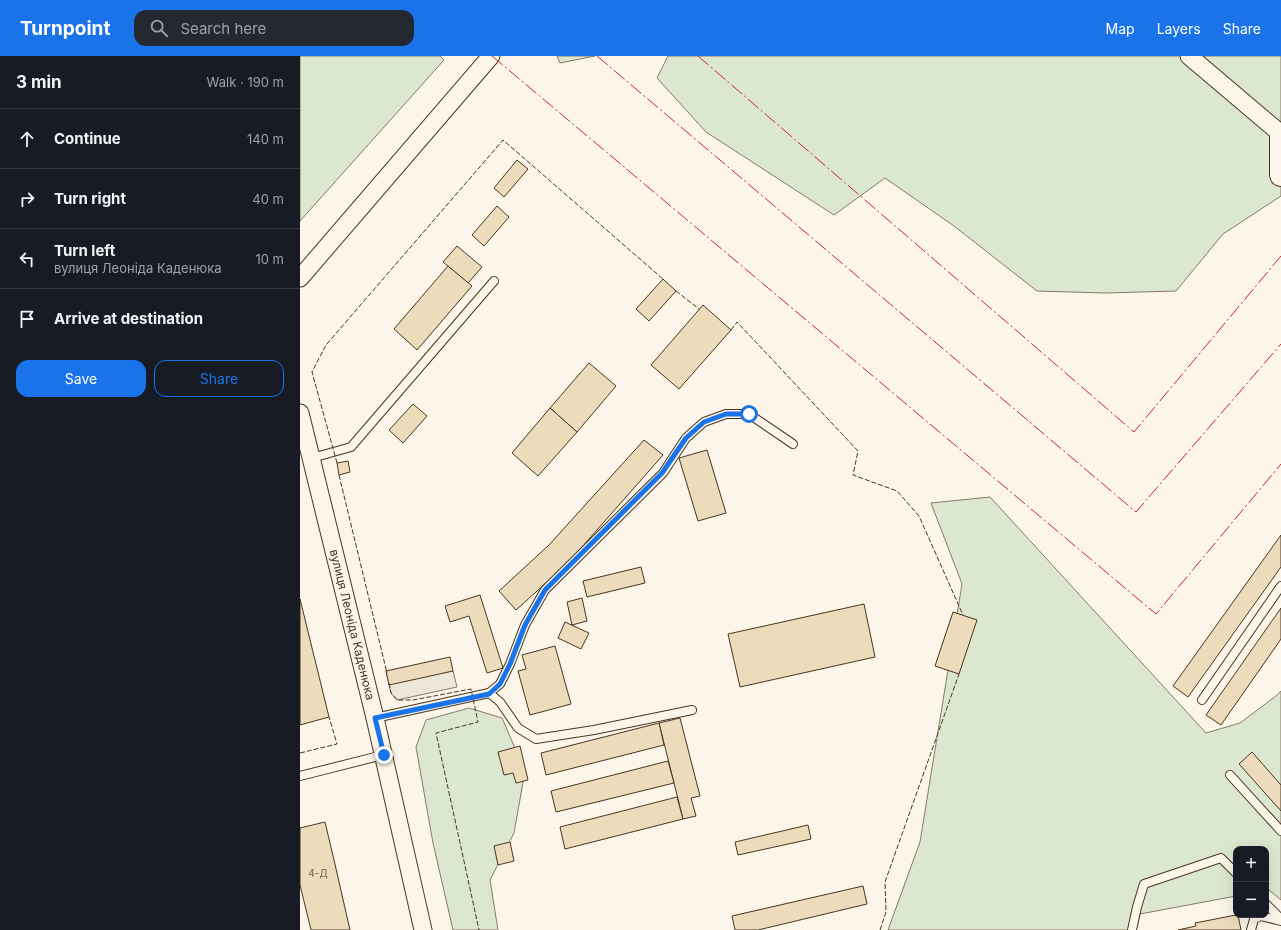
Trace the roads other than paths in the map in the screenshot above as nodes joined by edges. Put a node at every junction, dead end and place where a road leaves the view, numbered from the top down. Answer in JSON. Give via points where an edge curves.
{"nodes":[{"id":1,"x":491,"y":56,"type":"edge"},
{"id":2,"x":1189,"y":56,"type":"edge"},
{"id":3,"x":1281,"y":135,"type":"edge"},
{"id":4,"x":1281,"y":175,"type":"edge"},
{"id":5,"x":300,"y":278,"type":"edge"},
{"id":6,"x":494,"y":281,"type":"dead end"},
{"id":7,"x":300,"y":413,"type":"edge"},
{"id":8,"x":793,"y":444,"type":"dead end"},
{"id":9,"x":312,"y":458,"type":"junction"},
{"id":10,"x":1281,"y":586,"type":"edge"},
{"id":11,"x":489,"y":694,"type":"junction"},
{"id":12,"x":1202,"y":700,"type":"dead end"},
{"id":13,"x":692,"y":710,"type":"dead end"},
{"id":14,"x":375,"y":718,"type":"junction"},
{"id":15,"x":384,"y":755,"type":"junction"},
{"id":16,"x":1230,"y":775,"type":"dead end"},
{"id":17,"x":300,"y":776,"type":"edge"},
{"id":18,"x":1281,"y":831,"type":"edge"},
{"id":19,"x":1233,"y":870,"type":"edge"},
{"id":20,"x":1269,"y":907,"type":"edge"},
{"id":21,"x":1281,"y":920,"type":"edge"},
{"id":22,"x":424,"y":930,"type":"edge"},
{"id":23,"x":1132,"y":930,"type":"edge"},
{"id":24,"x":1251,"y":930,"type":"edge"}],
"edges":[{"from":1,"to":5,"type":"street"},
{"from":2,"to":3,"type":"street"},
{"from":3,"to":4,"type":"street"},
{"from":6,"to":9,"type":"lane","via":[[351,447]]},
{"from":7,"to":9,"type":"street","name":"вулиця Леоніда Каденюка"},
{"from":8,"to":11,"type":"lane","via":[[749,414],[726,414],[704,422],[686,438],[662,473],[545,590],[525,625],[500,684]]},
{"from":9,"to":14,"type":"street","name":"вулиця Леоніда Каденюка"},
{"from":10,"to":12,"type":"lane"},
{"from":11,"to":13,"type":"lane","via":[[500,702],[518,728],[536,739]]},
{"from":11,"to":14,"type":"lane"},
{"from":14,"to":15,"type":"street","name":"вулиця Леоніда Каденюка"},
{"from":15,"to":17,"type":"lane"},
{"from":15,"to":22,"type":"street","name":"вулиця Леоніда Каденюка"},
{"from":16,"to":18,"type":"lane"},
{"from":19,"to":23,"type":"lane","via":[[1221,858],[1144,884]]},
{"from":20,"to":21,"type":"lane"},
{"from":21,"to":24,"type":"lane","via":[[1261,916],[1254,919]]}]}
